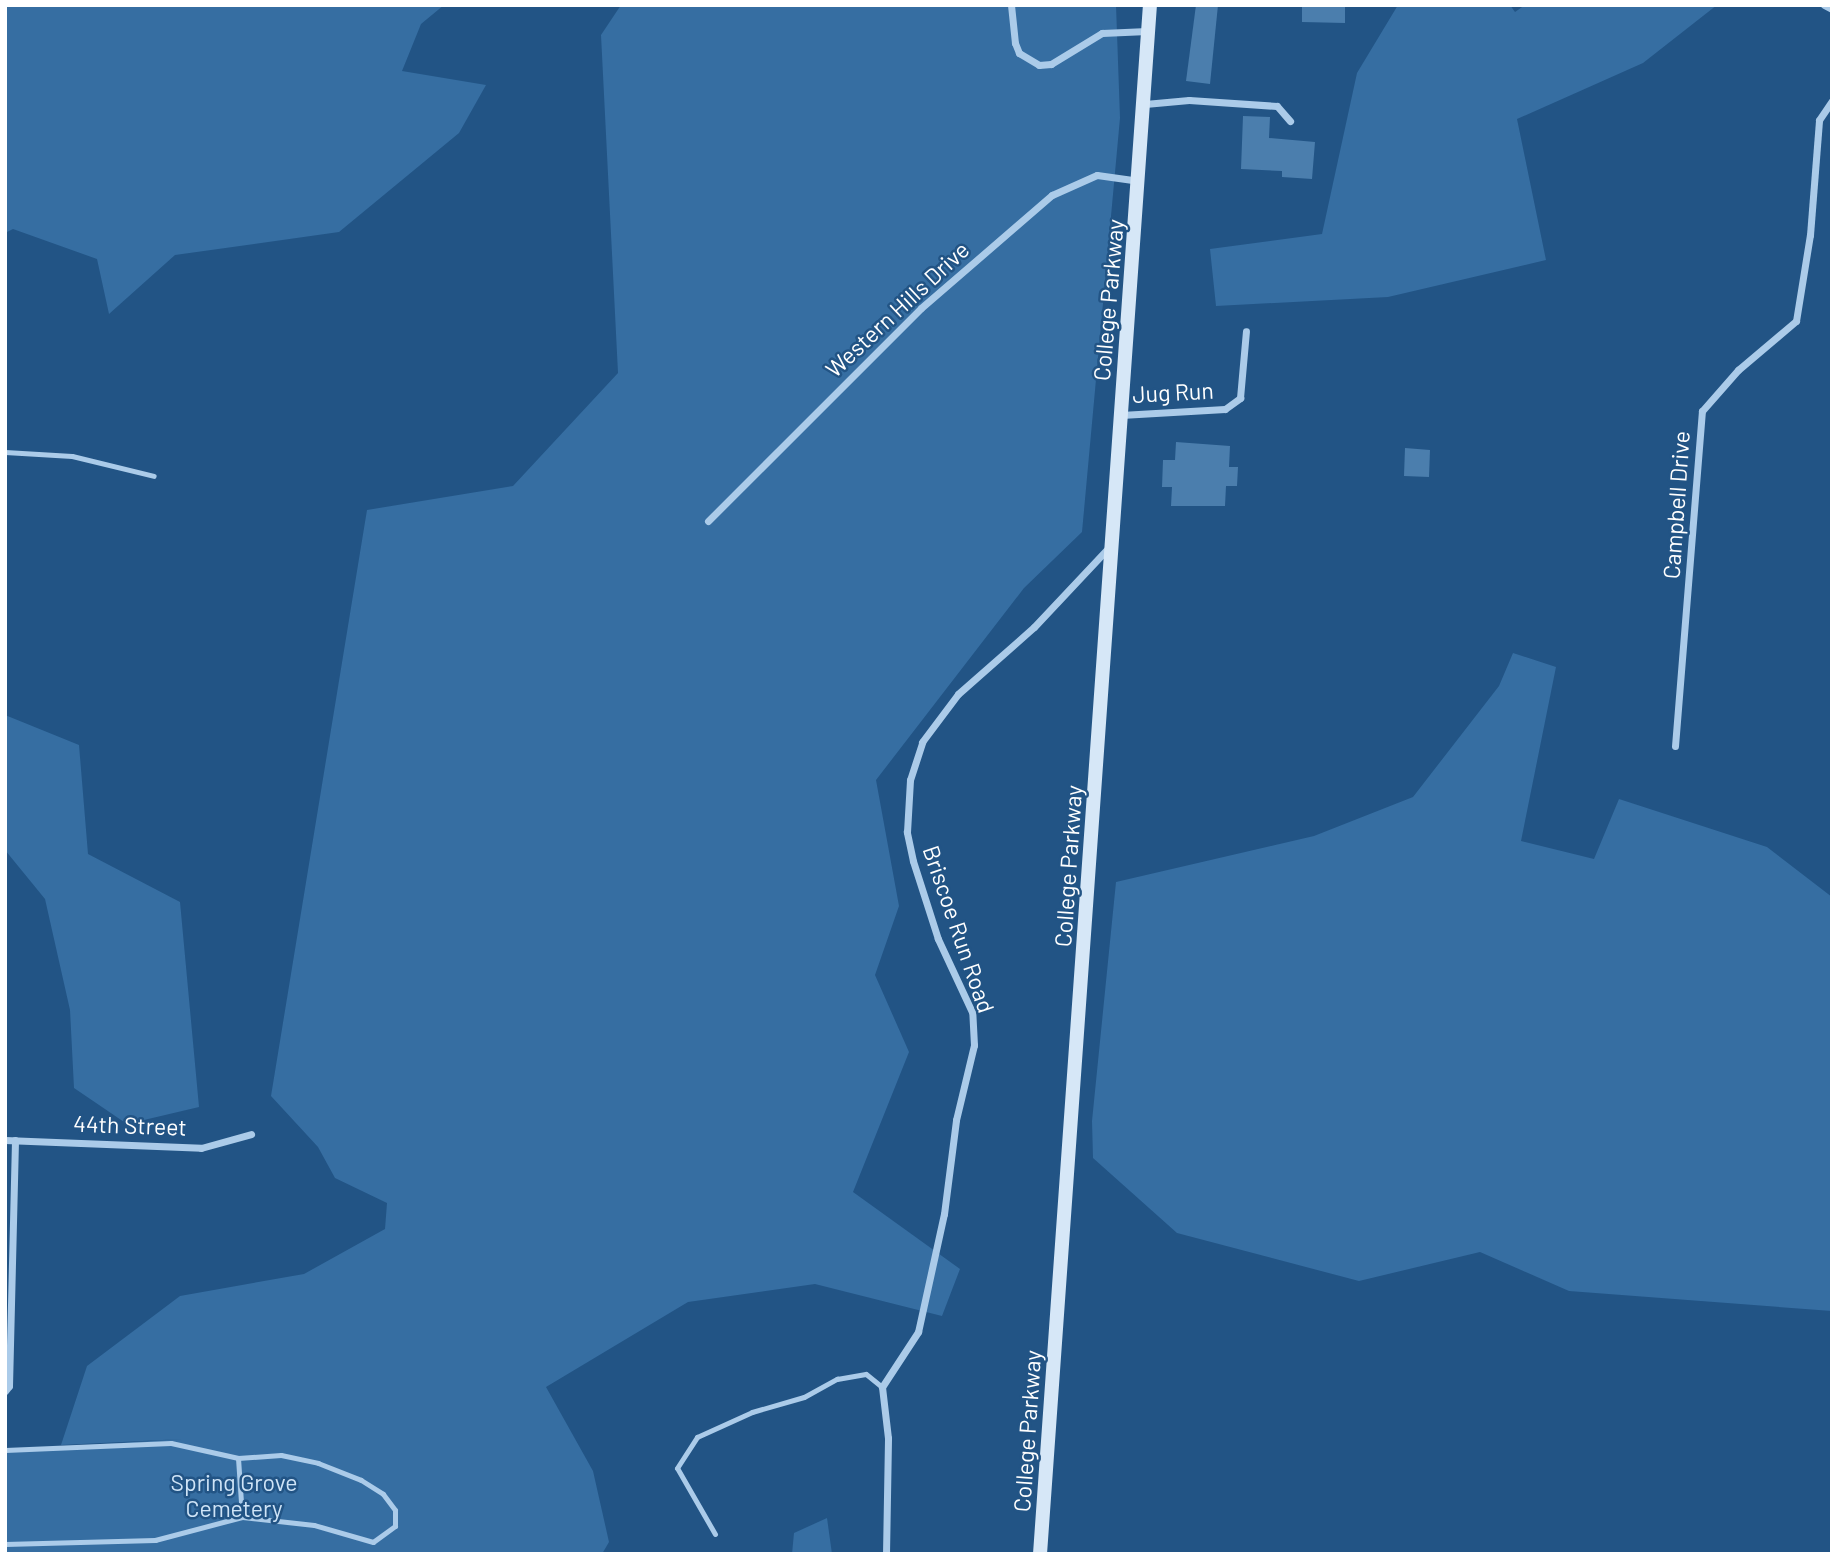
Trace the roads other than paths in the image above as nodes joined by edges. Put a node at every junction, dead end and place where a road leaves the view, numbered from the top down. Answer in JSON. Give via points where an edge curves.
{"nodes":[{"id":1,"x":1011,"y":5,"type":"edge"},
{"id":2,"x":1150,"y":5,"type":"edge"},
{"id":3,"x":1824,"y":5,"type":"edge"},
{"id":4,"x":1832,"y":9,"type":"edge"},
{"id":5,"x":1147,"y":31,"type":"junction"},
{"id":6,"x":1832,"y":101,"type":"edge"},
{"id":7,"x":1145,"y":104,"type":"junction"},
{"id":8,"x":1290,"y":121,"type":"dead end"},
{"id":9,"x":1140,"y":181,"type":"junction"},
{"id":10,"x":1246,"y":331,"type":"dead end"},
{"id":11,"x":1121,"y":415,"type":"junction"},
{"id":12,"x":5,"y":452,"type":"edge"},
{"id":13,"x":154,"y":476,"type":"dead end"},
{"id":14,"x":708,"y":521,"type":"dead end"},
{"id":15,"x":1109,"y":546,"type":"junction"},
{"id":16,"x":1675,"y":746,"type":"dead end"},
{"id":17,"x":251,"y":1134,"type":"dead end"},
{"id":18,"x":5,"y":1140,"type":"edge"},
{"id":19,"x":15,"y":1140,"type":"junction"},
{"id":20,"x":882,"y":1387,"type":"junction"},
{"id":21,"x":5,"y":1391,"type":"edge"},
{"id":22,"x":5,"y":1450,"type":"edge"},
{"id":23,"x":238,"y":1458,"type":"junction"},
{"id":24,"x":242,"y":1517,"type":"junction"},
{"id":25,"x":715,"y":1534,"type":"dead end"},
{"id":26,"x":5,"y":1544,"type":"edge"},
{"id":27,"x":886,"y":1554,"type":"edge"},
{"id":28,"x":1041,"y":1554,"type":"edge"}],
"edges":[{"from":1,"to":5,"type":"street","via":[[1014,43],[1029,62],[1039,65],[1051,64],[1102,33]]},
{"from":2,"to":5,"type":"street","name":"College Parkway"},
{"from":3,"to":4,"type":"street"},
{"from":5,"to":7,"type":"street","name":"College Parkway"},
{"from":6,"to":16,"type":"street","name":"Campbell Drive","via":[[1819,120],[1810,235],[1796,321],[1738,370],[1702,411]]},
{"from":7,"to":8,"type":"street","via":[[1189,100],[1277,106]]},
{"from":7,"to":9,"type":"street","name":"College Parkway"},
{"from":9,"to":11,"type":"street","name":"College Parkway"},
{"from":9,"to":14,"type":"street","name":"Western Hills Drive","via":[[1097,175],[1052,195],[921,308]]},
{"from":10,"to":11,"type":"street","name":"Jug Run","via":[[1240,398],[1226,409]]},
{"from":11,"to":15,"type":"street","name":"College Parkway"},
{"from":12,"to":13,"type":"lane","via":[[72,456]]},
{"from":15,"to":20,"type":"street","name":"Briscoe Run Road","via":[[1034,627],[958,694],[922,742],[910,780],[907,832],[913,861],[938,939],[972,1012],[974,1045],[918,1332]]},
{"from":15,"to":28,"type":"street","name":"College Parkway","via":[[1094,832]]},
{"from":17,"to":19,"type":"street","name":"44th Street","via":[[201,1147]]},
{"from":18,"to":19,"type":"street","name":"44th Street"},
{"from":19,"to":21,"type":"street","via":[[9,1386]]},
{"from":20,"to":25,"type":"lane","via":[[866,1374],[837,1379],[804,1397],[752,1412],[697,1437],[677,1468]]},
{"from":20,"to":27,"type":"street","via":[[888,1438]]},
{"from":22,"to":23,"type":"lane","via":[[171,1443]]},
{"from":23,"to":24,"type":"lane"},
{"from":23,"to":24,"type":"lane","via":[[281,1455],[361,1480],[383,1494],[395,1510],[395,1526],[373,1542],[314,1525]]},
{"from":24,"to":26,"type":"lane","via":[[155,1540]]}]}
